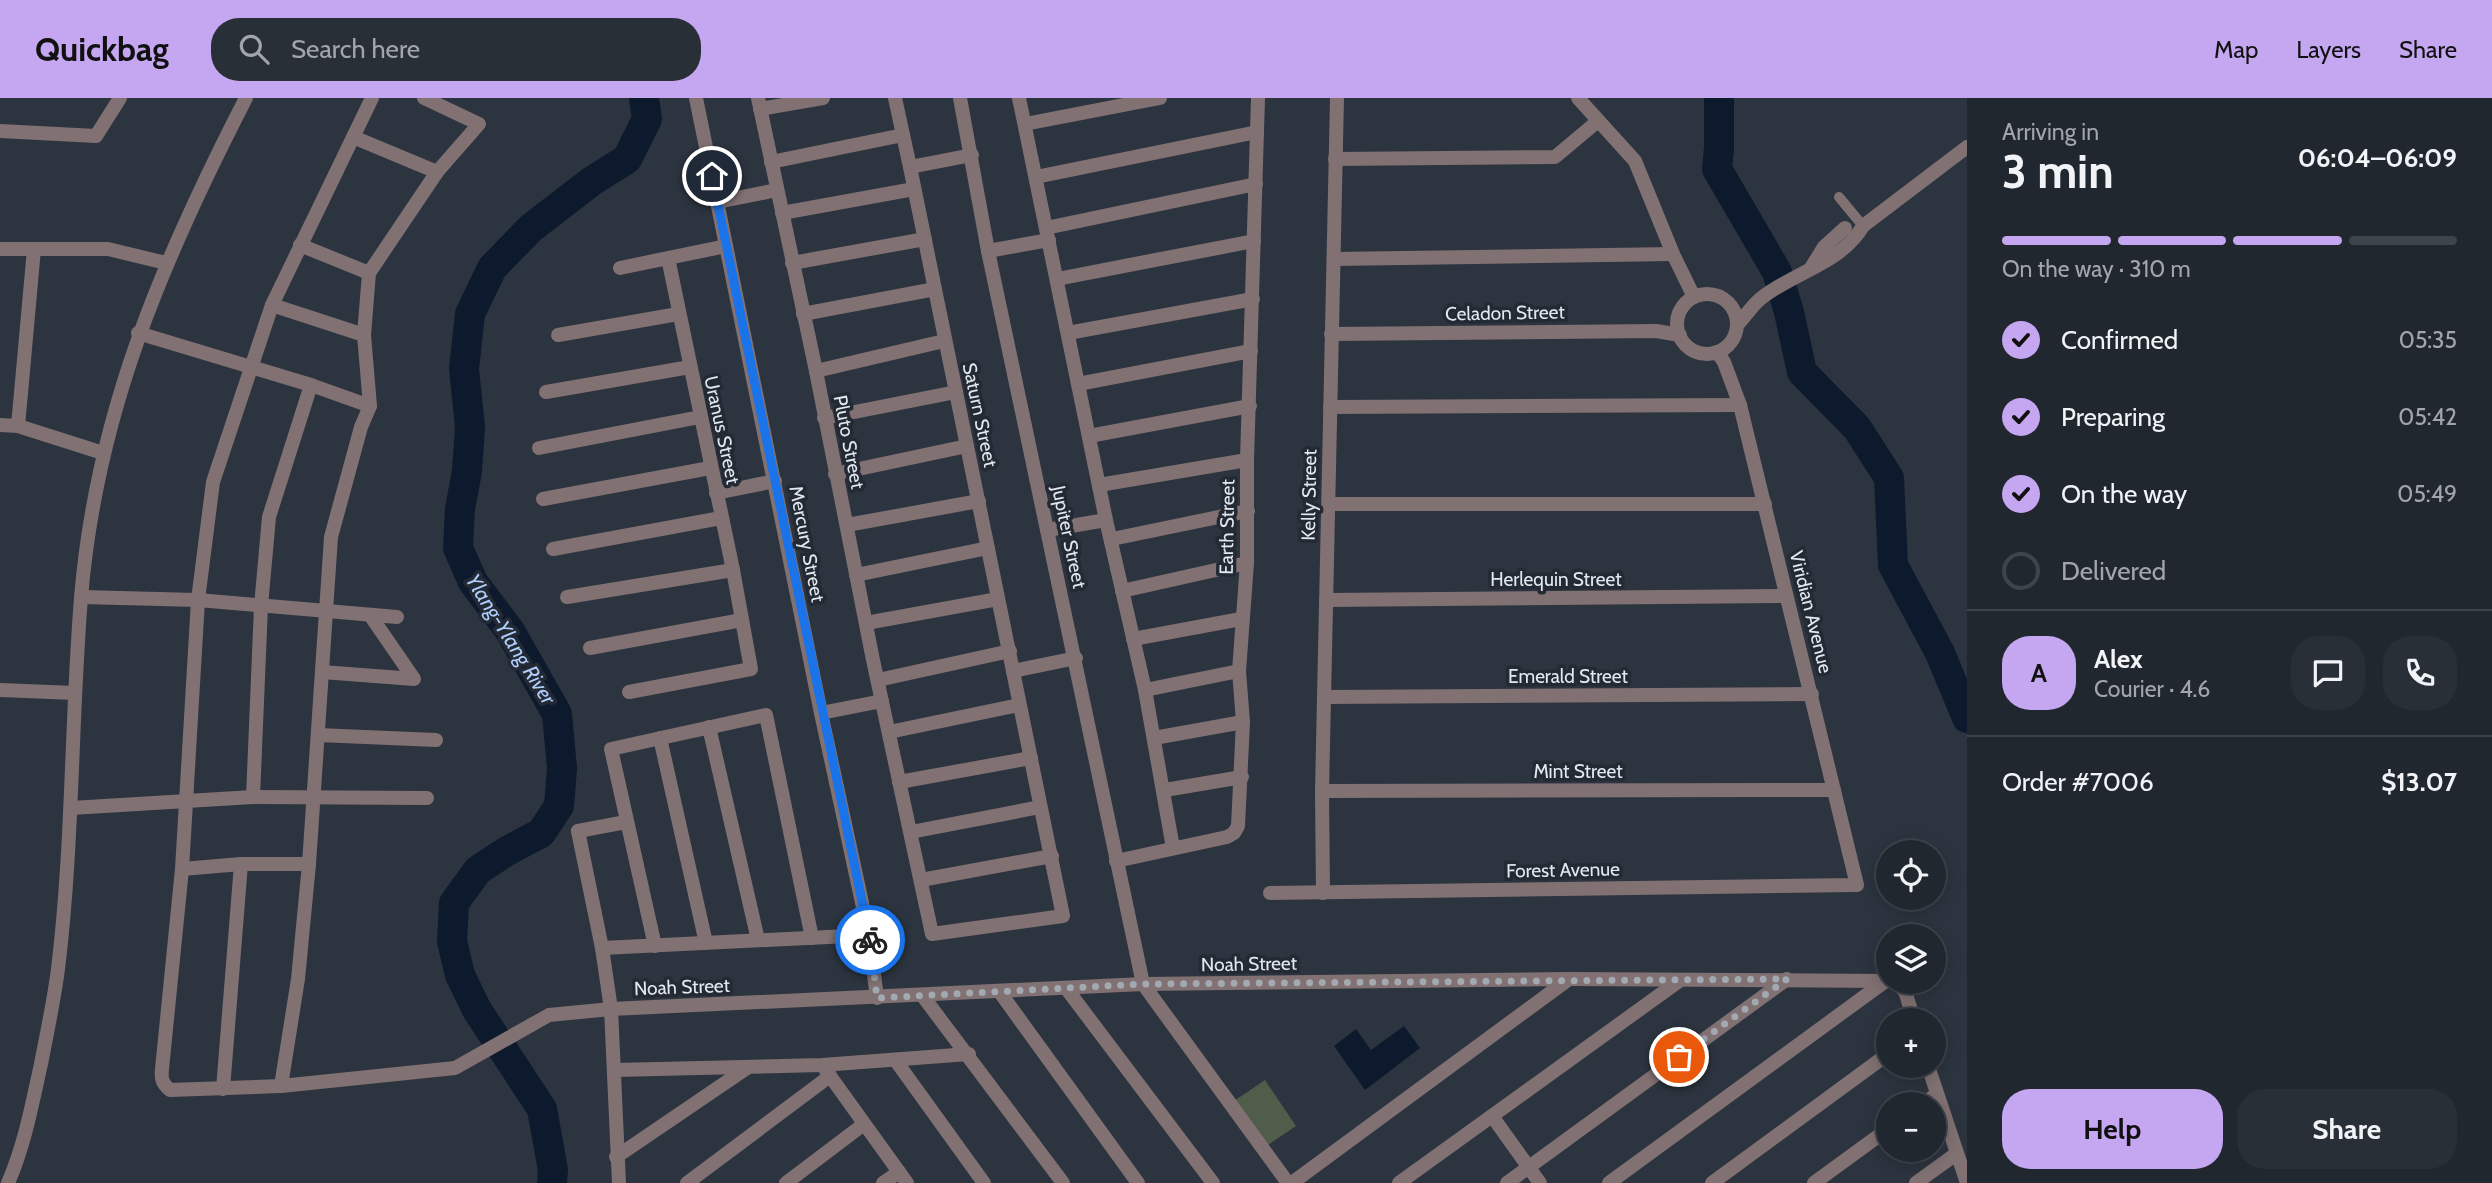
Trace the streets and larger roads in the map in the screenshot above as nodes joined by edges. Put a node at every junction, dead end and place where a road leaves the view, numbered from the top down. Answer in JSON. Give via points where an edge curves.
{"nodes":[{"id":1,"x":120,"y":98,"type":"edge"},
{"id":2,"x":246,"y":98,"type":"edge"},
{"id":3,"x":372,"y":98,"type":"edge"},
{"id":4,"x":424,"y":98,"type":"edge"},
{"id":5,"x":696,"y":98,"type":"edge"},
{"id":6,"x":823,"y":98,"type":"edge"},
{"id":7,"x":895,"y":98,"type":"edge"},
{"id":8,"x":960,"y":98,"type":"edge"},
{"id":9,"x":1019,"y":98,"type":"edge"},
{"id":10,"x":1160,"y":98,"type":"edge"},
{"id":11,"x":1258,"y":98,"type":"edge"},
{"id":12,"x":1337,"y":98,"type":"edge"},
{"id":13,"x":1578,"y":98,"type":"edge"},
{"id":14,"x":759,"y":104,"type":"edge"},
{"id":15,"x":1598,"y":121,"type":"junction"},
{"id":16,"x":1025,"y":124,"type":"junction"},
{"id":17,"x":0,"y":131,"type":"edge"},
{"id":18,"x":1257,"y":132,"type":"junction"},
{"id":19,"x":903,"y":135,"type":"junction"},
{"id":20,"x":353,"y":137,"type":"junction"},
{"id":21,"x":1967,"y":147,"type":"edge"},
{"id":22,"x":972,"y":155,"type":"junction"},
{"id":23,"x":1335,"y":159,"type":"junction"},
{"id":24,"x":771,"y":162,"type":"junction"},
{"id":25,"x":910,"y":167,"type":"junction"},
{"id":26,"x":437,"y":172,"type":"junction"},
{"id":27,"x":1035,"y":177,"type":"junction"},
{"id":28,"x":1256,"y":184,"type":"junction"},
{"id":29,"x":914,"y":189,"type":"junction"},
{"id":30,"x":777,"y":190,"type":"junction"},
{"id":31,"x":718,"y":202,"type":"junction"},
{"id":32,"x":782,"y":213,"type":"junction"},
{"id":33,"x":1047,"y":234,"type":"junction"},
{"id":34,"x":925,"y":239,"type":"junction"},
{"id":35,"x":1254,"y":241,"type":"junction"},
{"id":36,"x":300,"y":246,"type":"junction"},
{"id":37,"x":726,"y":246,"type":"junction"},
{"id":38,"x":0,"y":249,"type":"edge"},
{"id":39,"x":34,"y":249,"type":"junction"},
{"id":40,"x":988,"y":251,"type":"junction"},
{"id":41,"x":1673,"y":254,"type":"junction"},
{"id":42,"x":668,"y":258,"type":"junction"},
{"id":43,"x":1334,"y":259,"type":"junction"},
{"id":44,"x":166,"y":263,"type":"junction"},
{"id":45,"x":792,"y":263,"type":"junction"},
{"id":46,"x":620,"y":268,"type":"dead end"},
{"id":47,"x":369,"y":273,"type":"junction"},
{"id":48,"x":1057,"y":279,"type":"junction"},
{"id":49,"x":935,"y":289,"type":"junction"},
{"id":50,"x":1694,"y":297,"type":"junction"},
{"id":51,"x":1253,"y":299,"type":"junction"},
{"id":52,"x":1761,"y":299,"type":"junction"},
{"id":53,"x":1727,"y":302,"type":"junction"},
{"id":54,"x":272,"y":305,"type":"junction"},
{"id":55,"x":678,"y":314,"type":"junction"},
{"id":56,"x":803,"y":314,"type":"junction"},
{"id":57,"x":1737,"y":325,"type":"junction"},
{"id":58,"x":138,"y":333,"type":"junction"},
{"id":59,"x":1068,"y":333,"type":"junction"},
{"id":60,"x":1331,"y":334,"type":"junction"},
{"id":61,"x":364,"y":335,"type":"junction"},
{"id":62,"x":558,"y":335,"type":"dead end"},
{"id":63,"x":1679,"y":335,"type":"junction"},
{"id":64,"x":944,"y":341,"type":"junction"},
{"id":65,"x":1251,"y":351,"type":"junction"},
{"id":66,"x":1717,"y":352,"type":"junction"},
{"id":67,"x":251,"y":366,"type":"junction"},
{"id":68,"x":690,"y":367,"type":"junction"},
{"id":69,"x":816,"y":371,"type":"junction"},
{"id":70,"x":1078,"y":384,"type":"junction"},
{"id":71,"x":311,"y":385,"type":"junction"},
{"id":72,"x":546,"y":392,"type":"dead end"},
{"id":73,"x":956,"y":392,"type":"junction"},
{"id":74,"x":1250,"y":405,"type":"junction"},
{"id":75,"x":1740,"y":405,"type":"junction"},
{"id":76,"x":370,"y":406,"type":"junction"},
{"id":77,"x":1330,"y":407,"type":"junction"},
{"id":78,"x":700,"y":417,"type":"junction"},
{"id":79,"x":824,"y":418,"type":"junction"},
{"id":80,"x":0,"y":425,"type":"edge"},
{"id":81,"x":18,"y":426,"type":"junction"},
{"id":82,"x":1089,"y":436,"type":"junction"},
{"id":83,"x":967,"y":446,"type":"junction"},
{"id":84,"x":539,"y":448,"type":"dead end"},
{"id":85,"x":103,"y":453,"type":"junction"},
{"id":86,"x":1247,"y":460,"type":"junction"},
{"id":87,"x":710,"y":468,"type":"junction"},
{"id":88,"x":835,"y":474,"type":"junction"},
{"id":89,"x":775,"y":481,"type":"junction"},
{"id":90,"x":1100,"y":485,"type":"junction"},
{"id":91,"x":716,"y":493,"type":"junction"},
{"id":92,"x":543,"y":499,"type":"dead end"},
{"id":93,"x":979,"y":501,"type":"junction"},
{"id":94,"x":1329,"y":504,"type":"junction"},
{"id":95,"x":1765,"y":504,"type":"junction"},
{"id":96,"x":1248,"y":511,"type":"junction"},
{"id":97,"x":721,"y":518,"type":"junction"},
{"id":98,"x":1106,"y":520,"type":"junction"},
{"id":99,"x":847,"y":526,"type":"junction"},
{"id":100,"x":1047,"y":530,"type":"junction"},
{"id":101,"x":1112,"y":539,"type":"junction"},
{"id":102,"x":988,"y":548,"type":"junction"},
{"id":103,"x":554,"y":549,"type":"dead end"},
{"id":104,"x":1247,"y":563,"type":"junction"},
{"id":105,"x":733,"y":570,"type":"junction"},
{"id":106,"x":856,"y":575,"type":"junction"},
{"id":107,"x":1122,"y":591,"type":"junction"},
{"id":108,"x":1786,"y":596,"type":"junction"},
{"id":109,"x":81,"y":597,"type":"junction"},
{"id":110,"x":567,"y":597,"type":"dead end"},
{"id":111,"x":998,"y":599,"type":"junction"},
{"id":112,"x":198,"y":600,"type":"junction"},
{"id":113,"x":1326,"y":600,"type":"junction"},
{"id":114,"x":261,"y":606,"type":"junction"},
{"id":115,"x":326,"y":611,"type":"junction"},
{"id":116,"x":370,"y":615,"type":"junction"},
{"id":117,"x":397,"y":617,"type":"dead end"},
{"id":118,"x":1241,"y":619,"type":"junction"},
{"id":119,"x":742,"y":620,"type":"junction"},
{"id":120,"x":866,"y":623,"type":"junction"},
{"id":121,"x":1133,"y":639,"type":"junction"},
{"id":122,"x":590,"y":648,"type":"dead end"},
{"id":123,"x":1010,"y":651,"type":"junction"},
{"id":124,"x":1076,"y":658,"type":"junction"},
{"id":125,"x":1013,"y":671,"type":"junction"},
{"id":126,"x":1239,"y":671,"type":"junction"},
{"id":127,"x":322,"y":672,"type":"junction"},
{"id":128,"x":878,"y":680,"type":"junction"},
{"id":129,"x":0,"y":690,"type":"edge"},
{"id":130,"x":1145,"y":690,"type":"junction"},
{"id":131,"x":629,"y":692,"type":"dead end"},
{"id":132,"x":75,"y":693,"type":"junction"},
{"id":133,"x":1812,"y":694,"type":"junction"},
{"id":134,"x":1325,"y":697,"type":"junction"},
{"id":135,"x":882,"y":701,"type":"junction"},
{"id":136,"x":1019,"y":705,"type":"junction"},
{"id":137,"x":821,"y":713,"type":"junction"},
{"id":138,"x":1243,"y":722,"type":"junction"},
{"id":139,"x":709,"y":727,"type":"junction"},
{"id":140,"x":889,"y":732,"type":"junction"},
{"id":141,"x":318,"y":735,"type":"junction"},
{"id":142,"x":660,"y":738,"type":"junction"},
{"id":143,"x":1154,"y":738,"type":"junction"},
{"id":144,"x":436,"y":740,"type":"dead end"},
{"id":145,"x":1031,"y":758,"type":"junction"},
{"id":146,"x":1241,"y":776,"type":"junction"},
{"id":147,"x":899,"y":782,"type":"junction"},
{"id":148,"x":1165,"y":790,"type":"junction"},
{"id":149,"x":1322,"y":790,"type":"junction"},
{"id":150,"x":1834,"y":790,"type":"junction"},
{"id":151,"x":253,"y":797,"type":"junction"},
{"id":152,"x":314,"y":797,"type":"junction"},
{"id":153,"x":427,"y":798,"type":"dead end"},
{"id":154,"x":186,"y":800,"type":"junction"},
{"id":155,"x":1040,"y":807,"type":"junction"},
{"id":156,"x":71,"y":808,"type":"junction"},
{"id":157,"x":626,"y":822,"type":"junction"},
{"id":158,"x":911,"y":832,"type":"junction"},
{"id":159,"x":1174,"y":848,"type":"junction"},
{"id":160,"x":1052,"y":856,"type":"junction"},
{"id":161,"x":1116,"y":861,"type":"junction"},
{"id":162,"x":241,"y":864,"type":"junction"},
{"id":163,"x":310,"y":864,"type":"junction"},
{"id":164,"x":182,"y":869,"type":"junction"},
{"id":165,"x":921,"y":880,"type":"junction"},
{"id":166,"x":1857,"y":885,"type":"joint"},
{"id":167,"x":1270,"y":893,"type":"dead end"},
{"id":168,"x":1323,"y":893,"type":"junction"},
{"id":169,"x":932,"y":934,"type":"joint"},
{"id":170,"x":869,"y":935,"type":"junction"},
{"id":171,"x":812,"y":938,"type":"junction"},
{"id":172,"x":758,"y":940,"type":"junction"},
{"id":173,"x":706,"y":943,"type":"junction"},
{"id":174,"x":655,"y":946,"type":"junction"},
{"id":175,"x":602,"y":948,"type":"junction"},
{"id":176,"x":1569,"y":979,"type":"junction"},
{"id":177,"x":1787,"y":979,"type":"junction"},
{"id":178,"x":1679,"y":981,"type":"junction"},
{"id":179,"x":1876,"y":981,"type":"edge"},
{"id":180,"x":1143,"y":984,"type":"junction"},
{"id":181,"x":1066,"y":988,"type":"junction"},
{"id":182,"x":999,"y":991,"type":"junction"},
{"id":183,"x":1876,"y":991,"type":"edge"},
{"id":184,"x":922,"y":995,"type":"junction"},
{"id":185,"x":877,"y":998,"type":"junction"},
{"id":186,"x":611,"y":1009,"type":"junction"},
{"id":187,"x":969,"y":1054,"type":"junction"},
{"id":188,"x":896,"y":1061,"type":"junction"},
{"id":189,"x":1876,"y":1063,"type":"edge"},
{"id":190,"x":748,"y":1067,"type":"junction"},
{"id":191,"x":615,"y":1070,"type":"junction"},
{"id":192,"x":826,"y":1071,"type":"junction"},
{"id":193,"x":281,"y":1086,"type":"junction"},
{"id":194,"x":223,"y":1089,"type":"junction"},
{"id":195,"x":1492,"y":1116,"type":"junction"},
{"id":196,"x":1946,"y":1122,"type":"edge"},
{"id":197,"x":864,"y":1124,"type":"junction"},
{"id":198,"x":1876,"y":1138,"type":"edge"},
{"id":199,"x":1956,"y":1154,"type":"junction"},
{"id":200,"x":616,"y":1157,"type":"junction"},
{"id":201,"x":1529,"y":1167,"type":"junction"},
{"id":202,"x":903,"y":1177,"type":"edge"},
{"id":203,"x":8,"y":1183,"type":"edge"},
{"id":204,"x":618,"y":1183,"type":"edge"},
{"id":205,"x":687,"y":1183,"type":"edge"},
{"id":206,"x":786,"y":1183,"type":"edge"},
{"id":207,"x":883,"y":1183,"type":"edge"},
{"id":208,"x":984,"y":1183,"type":"edge"},
{"id":209,"x":1063,"y":1183,"type":"edge"},
{"id":210,"x":1138,"y":1183,"type":"edge"},
{"id":211,"x":1213,"y":1183,"type":"edge"},
{"id":212,"x":1290,"y":1183,"type":"edge"},
{"id":213,"x":1399,"y":1183,"type":"edge"},
{"id":214,"x":1507,"y":1183,"type":"edge"},
{"id":215,"x":1540,"y":1183,"type":"edge"},
{"id":216,"x":1609,"y":1183,"type":"edge"},
{"id":217,"x":1712,"y":1183,"type":"edge"},
{"id":218,"x":1814,"y":1183,"type":"edge"},
{"id":219,"x":1916,"y":1183,"type":"edge"},
{"id":220,"x":1967,"y":1183,"type":"edge"}],
"edges":[{"from":1,"to":17,"type":"street","via":[[96,136]]},
{"from":2,"to":44,"type":"street"},
{"from":3,"to":20,"type":"street"},
{"from":4,"to":26,"type":"street","via":[[479,124]]},
{"from":5,"to":31,"type":"street","name":"Mercury Street"},
{"from":6,"to":14,"type":"street"},
{"from":7,"to":19,"type":"street","name":"Saturn Street"},
{"from":8,"to":22,"type":"street","name":"Jupiter Street"},
{"from":9,"to":16,"type":"street"},
{"from":10,"to":16,"type":"street"},
{"from":11,"to":18,"type":"street","name":"Earth Street"},
{"from":12,"to":23,"type":"street","name":"Kelly Street"},
{"from":13,"to":15,"type":"street"},
{"from":14,"to":24,"type":"street","name":"Pluto Street"},
{"from":15,"to":23,"type":"street","via":[[1555,157]]},
{"from":15,"to":41,"type":"street","via":[[1635,161]]},
{"from":16,"to":27,"type":"street"},
{"from":18,"to":27,"type":"street"},
{"from":18,"to":28,"type":"street","name":"Earth Street"},
{"from":19,"to":24,"type":"street"},
{"from":19,"to":25,"type":"street","name":"Saturn Street"},
{"from":20,"to":26,"type":"street"},
{"from":20,"to":36,"type":"street"},
{"from":21,"to":52,"type":"street","via":[[1853,227],[1856,239],[1836,257]]},
{"from":22,"to":25,"type":"street"},
{"from":22,"to":40,"type":"street","name":"Jupiter Street"},
{"from":23,"to":43,"type":"street","name":"Kelly Street"},
{"from":24,"to":30,"type":"street","name":"Pluto Street"},
{"from":25,"to":29,"type":"street","name":"Saturn Street"},
{"from":26,"to":47,"type":"street"},
{"from":27,"to":33,"type":"street"},
{"from":28,"to":33,"type":"street"},
{"from":28,"to":35,"type":"street","name":"Earth Street"},
{"from":29,"to":32,"type":"street"},
{"from":29,"to":34,"type":"street","name":"Saturn Street"},
{"from":30,"to":31,"type":"street"},
{"from":30,"to":32,"type":"street","name":"Pluto Street"},
{"from":31,"to":37,"type":"street","name":"Mercury Street"},
{"from":32,"to":45,"type":"street","name":"Pluto Street"},
{"from":33,"to":40,"type":"street"},
{"from":33,"to":48,"type":"street"},
{"from":34,"to":45,"type":"street"},
{"from":34,"to":49,"type":"street","name":"Saturn Street"},
{"from":35,"to":48,"type":"street"},
{"from":35,"to":51,"type":"street","name":"Earth Street"},
{"from":36,"to":47,"type":"street"},
{"from":36,"to":54,"type":"street"},
{"from":37,"to":42,"type":"street"},
{"from":37,"to":89,"type":"street","name":"Mercury Street"},
{"from":38,"to":39,"type":"street"},
{"from":39,"to":44,"type":"street","via":[[108,249]]},
{"from":39,"to":81,"type":"street"},
{"from":40,"to":100,"type":"street","name":"Jupiter Street"},
{"from":41,"to":43,"type":"street"},
{"from":41,"to":50,"type":"street"},
{"from":42,"to":46,"type":"street"},
{"from":42,"to":55,"type":"street","name":"Uranus Street"},
{"from":43,"to":60,"type":"street","name":"Kelly Street"},
{"from":44,"to":58,"type":"street"},
{"from":45,"to":56,"type":"street","name":"Pluto Street"},
{"from":47,"to":61,"type":"street"},
{"from":48,"to":59,"type":"street"},
{"from":49,"to":56,"type":"street"},
{"from":49,"to":64,"type":"street","name":"Saturn Street"},
{"from":50,"to":53,"type":"street","via":[[1711,294]]},
{"from":50,"to":63,"type":"street","via":[[1678,317]]},
{"from":51,"to":59,"type":"street"},
{"from":51,"to":65,"type":"street","name":"Earth Street"},
{"from":52,"to":53,"type":"street"},
{"from":52,"to":57,"type":"street"},
{"from":53,"to":57,"type":"street"},
{"from":54,"to":61,"type":"street"},
{"from":54,"to":67,"type":"street"},
{"from":55,"to":62,"type":"street"},
{"from":55,"to":68,"type":"street","name":"Uranus Street"},
{"from":56,"to":69,"type":"street","name":"Pluto Street"},
{"from":57,"to":66,"type":"street","via":[[1731,342]]},
{"from":58,"to":67,"type":"street"},
{"from":58,"to":85,"type":"street"},
{"from":59,"to":70,"type":"street"},
{"from":60,"to":63,"type":"street","name":"Celadon Street","via":[[1656,331]]},
{"from":60,"to":77,"type":"street","name":"Kelly Street"},
{"from":61,"to":76,"type":"street"},
{"from":63,"to":66,"type":"street","via":[[1699,353]]},
{"from":64,"to":69,"type":"street"},
{"from":64,"to":73,"type":"street","name":"Saturn Street"},
{"from":65,"to":70,"type":"street"},
{"from":65,"to":74,"type":"street","name":"Earth Street"},
{"from":66,"to":75,"type":"street","name":"Viridian Avenue"},
{"from":67,"to":71,"type":"street"},
{"from":67,"to":112,"type":"street","via":[[213,482]]},
{"from":68,"to":72,"type":"street"},
{"from":68,"to":78,"type":"street","name":"Uranus Street"},
{"from":69,"to":79,"type":"street","name":"Pluto Street"},
{"from":70,"to":82,"type":"street"},
{"from":71,"to":76,"type":"street"},
{"from":71,"to":114,"type":"street","via":[[269,517]]},
{"from":73,"to":79,"type":"street"},
{"from":73,"to":83,"type":"street","name":"Saturn Street"},
{"from":74,"to":82,"type":"street"},
{"from":74,"to":86,"type":"street","name":"Earth Street"},
{"from":75,"to":77,"type":"street"},
{"from":75,"to":95,"type":"street","name":"Viridian Avenue"},
{"from":76,"to":115,"type":"street","via":[[360,427],[331,537]]},
{"from":77,"to":94,"type":"street","name":"Kelly Street"},
{"from":78,"to":84,"type":"street"},
{"from":78,"to":87,"type":"street","name":"Uranus Street"},
{"from":79,"to":88,"type":"street","name":"Pluto Street"},
{"from":80,"to":81,"type":"street"},
{"from":81,"to":85,"type":"street"},
{"from":82,"to":90,"type":"street"},
{"from":83,"to":88,"type":"street"},
{"from":83,"to":93,"type":"street","name":"Saturn Street"},
{"from":85,"to":109,"type":"street"},
{"from":86,"to":90,"type":"street"},
{"from":86,"to":96,"type":"street","name":"Earth Street"},
{"from":87,"to":91,"type":"street","name":"Uranus Street"},
{"from":87,"to":92,"type":"street"},
{"from":88,"to":99,"type":"street","name":"Pluto Street"},
{"from":89,"to":91,"type":"street"},
{"from":89,"to":137,"type":"street","name":"Mercury Street"},
{"from":90,"to":98,"type":"street"},
{"from":91,"to":97,"type":"street","name":"Uranus Street"},
{"from":93,"to":99,"type":"street"},
{"from":93,"to":102,"type":"street","name":"Saturn Street"},
{"from":94,"to":95,"type":"street"},
{"from":94,"to":113,"type":"street","name":"Kelly Street"},
{"from":95,"to":108,"type":"street","name":"Viridian Avenue"},
{"from":96,"to":101,"type":"street"},
{"from":96,"to":104,"type":"street","name":"Earth Street"},
{"from":97,"to":103,"type":"street"},
{"from":97,"to":105,"type":"street","name":"Uranus Street"},
{"from":98,"to":100,"type":"street"},
{"from":98,"to":101,"type":"street"},
{"from":99,"to":106,"type":"street","name":"Pluto Street"},
{"from":100,"to":124,"type":"street","name":"Jupiter Street"},
{"from":101,"to":107,"type":"street"},
{"from":102,"to":106,"type":"street"},
{"from":102,"to":111,"type":"street","name":"Saturn Street"},
{"from":104,"to":107,"type":"street"},
{"from":104,"to":118,"type":"street","name":"Earth Street"},
{"from":105,"to":110,"type":"street"},
{"from":105,"to":119,"type":"street","name":"Uranus Street"},
{"from":106,"to":120,"type":"street","name":"Pluto Street"},
{"from":107,"to":121,"type":"street"},
{"from":108,"to":113,"type":"street","name":"Herlequin Street"},
{"from":108,"to":133,"type":"street","name":"Viridian Avenue"},
{"from":109,"to":112,"type":"street"},
{"from":109,"to":132,"type":"street"},
{"from":111,"to":120,"type":"street"},
{"from":111,"to":123,"type":"street","name":"Saturn Street"},
{"from":112,"to":114,"type":"street"},
{"from":112,"to":154,"type":"street"},
{"from":113,"to":134,"type":"street","name":"Kelly Street"},
{"from":114,"to":115,"type":"street"},
{"from":114,"to":151,"type":"street"},
{"from":115,"to":116,"type":"street"},
{"from":115,"to":127,"type":"street"},
{"from":116,"to":117,"type":"street"},
{"from":116,"to":127,"type":"street","via":[[414,679]]},
{"from":118,"to":121,"type":"street"},
{"from":118,"to":126,"type":"street","name":"Earth Street"},
{"from":119,"to":122,"type":"street"},
{"from":119,"to":131,"type":"street","name":"Uranus Street","via":[[751,669]]},
{"from":120,"to":128,"type":"street","name":"Pluto Street"},
{"from":121,"to":130,"type":"street"},
{"from":123,"to":125,"type":"street","name":"Saturn Street"},
{"from":123,"to":128,"type":"street"},
{"from":124,"to":125,"type":"street"},
{"from":124,"to":161,"type":"street","name":"Jupiter Street"},
{"from":125,"to":136,"type":"street","name":"Saturn Street"},
{"from":126,"to":130,"type":"street"},
{"from":126,"to":138,"type":"street","name":"Earth Street"},
{"from":127,"to":141,"type":"street"},
{"from":128,"to":135,"type":"street","name":"Pluto Street"},
{"from":129,"to":132,"type":"street"},
{"from":130,"to":143,"type":"street"},
{"from":132,"to":156,"type":"street"},
{"from":133,"to":134,"type":"street","name":"Emerald Street"},
{"from":133,"to":150,"type":"street","name":"Viridian Avenue"},
{"from":134,"to":149,"type":"street","name":"Kelly Street"},
{"from":135,"to":137,"type":"street"},
{"from":135,"to":140,"type":"street","name":"Pluto Street"},
{"from":136,"to":140,"type":"street"},
{"from":136,"to":145,"type":"street","name":"Saturn Street"},
{"from":137,"to":170,"type":"street","name":"Mercury Street"},
{"from":138,"to":143,"type":"street"},
{"from":138,"to":146,"type":"street","name":"Earth Street"},
{"from":139,"to":142,"type":"street"},
{"from":139,"to":171,"type":"street","via":[[766,715]]},
{"from":139,"to":172,"type":"street"},
{"from":140,"to":147,"type":"street","name":"Pluto Street"},
{"from":141,"to":144,"type":"street"},
{"from":141,"to":152,"type":"street"},
{"from":142,"to":157,"type":"street","via":[[611,749]]},
{"from":142,"to":173,"type":"street"},
{"from":143,"to":148,"type":"street"},
{"from":145,"to":147,"type":"street"},
{"from":145,"to":155,"type":"street","name":"Saturn Street"},
{"from":146,"to":148,"type":"street"},
{"from":146,"to":159,"type":"street","name":"Earth Street","via":[[1234,833]]},
{"from":147,"to":158,"type":"street","name":"Pluto Street"},
{"from":148,"to":159,"type":"street"},
{"from":149,"to":150,"type":"street","name":"Mint Street"},
{"from":149,"to":168,"type":"street","name":"Kelly Street"},
{"from":150,"to":166,"type":"street","name":"Viridian Avenue"},
{"from":151,"to":152,"type":"street"},
{"from":151,"to":154,"type":"street"},
{"from":152,"to":153,"type":"street"},
{"from":152,"to":163,"type":"street"},
{"from":154,"to":156,"type":"street"},
{"from":154,"to":164,"type":"street"},
{"from":155,"to":158,"type":"street"},
{"from":155,"to":160,"type":"street","name":"Saturn Street"},
{"from":156,"to":203,"type":"street","via":[[58,969],[27,1129]]},
{"from":157,"to":174,"type":"street"},
{"from":157,"to":175,"type":"street","via":[[578,831]]},
{"from":158,"to":165,"type":"street","name":"Pluto Street"},
{"from":159,"to":161,"type":"street","name":"Earth Street"},
{"from":160,"to":165,"type":"street"},
{"from":160,"to":169,"type":"street","name":"Saturn Street","via":[[1063,916]]},
{"from":161,"to":180,"type":"street","name":"Jupiter Street"},
{"from":162,"to":163,"type":"street"},
{"from":162,"to":164,"type":"street"},
{"from":162,"to":194,"type":"street"},
{"from":163,"to":193,"type":"street"},
{"from":164,"to":194,"type":"street","via":[[161,1078],[170,1090]]},
{"from":165,"to":169,"type":"street","name":"Pluto Street"},
{"from":166,"to":168,"type":"street","name":"Forest Avenue"},
{"from":167,"to":168,"type":"street","name":"Forest Avenue"},
{"from":170,"to":171,"type":"street"},
{"from":170,"to":185,"type":"street","name":"Mercury Street"},
{"from":171,"to":172,"type":"street"},
{"from":172,"to":173,"type":"street"},
{"from":173,"to":174,"type":"street"},
{"from":174,"to":175,"type":"street"},
{"from":175,"to":186,"type":"street"},
{"from":176,"to":178,"type":"street","name":"Noah Street"},
{"from":176,"to":180,"type":"street","name":"Noah Street"},
{"from":176,"to":212,"type":"street"},
{"from":177,"to":178,"type":"street","name":"Noah Street"},
{"from":177,"to":179,"type":"street","name":"Noah Street"},
{"from":177,"to":201,"type":"street"},
{"from":178,"to":195,"type":"street"},
{"from":180,"to":181,"type":"street","name":"Noah Street"},
{"from":180,"to":212,"type":"street"},
{"from":181,"to":182,"type":"street","name":"Noah Street"},
{"from":181,"to":211,"type":"street"},
{"from":182,"to":184,"type":"street","name":"Noah Street"},
{"from":182,"to":210,"type":"street"},
{"from":183,"to":216,"type":"street"},
{"from":184,"to":185,"type":"street","name":"Noah Street"},
{"from":184,"to":187,"type":"street"},
{"from":185,"to":186,"type":"street","name":"Noah Street"},
{"from":186,"to":191,"type":"street"},
{"from":186,"to":193,"type":"street","name":"Noah Street","via":[[549,1015],[455,1068]]},
{"from":187,"to":188,"type":"street"},
{"from":187,"to":209,"type":"street"},
{"from":188,"to":192,"type":"street"},
{"from":188,"to":208,"type":"street"},
{"from":189,"to":217,"type":"street"},
{"from":190,"to":191,"type":"street"},
{"from":190,"to":192,"type":"street"},
{"from":190,"to":200,"type":"street"},
{"from":191,"to":200,"type":"street"},
{"from":192,"to":197,"type":"street"},
{"from":192,"to":205,"type":"street"},
{"from":193,"to":194,"type":"street"},
{"from":195,"to":201,"type":"street"},
{"from":195,"to":213,"type":"street"},
{"from":196,"to":199,"type":"street"},
{"from":197,"to":202,"type":"street"},
{"from":197,"to":206,"type":"street"},
{"from":198,"to":218,"type":"street"},
{"from":199,"to":219,"type":"street"},
{"from":199,"to":220,"type":"street"},
{"from":200,"to":204,"type":"street"},
{"from":201,"to":214,"type":"street"},
{"from":201,"to":215,"type":"street"},
{"from":202,"to":207,"type":"street"}]}
